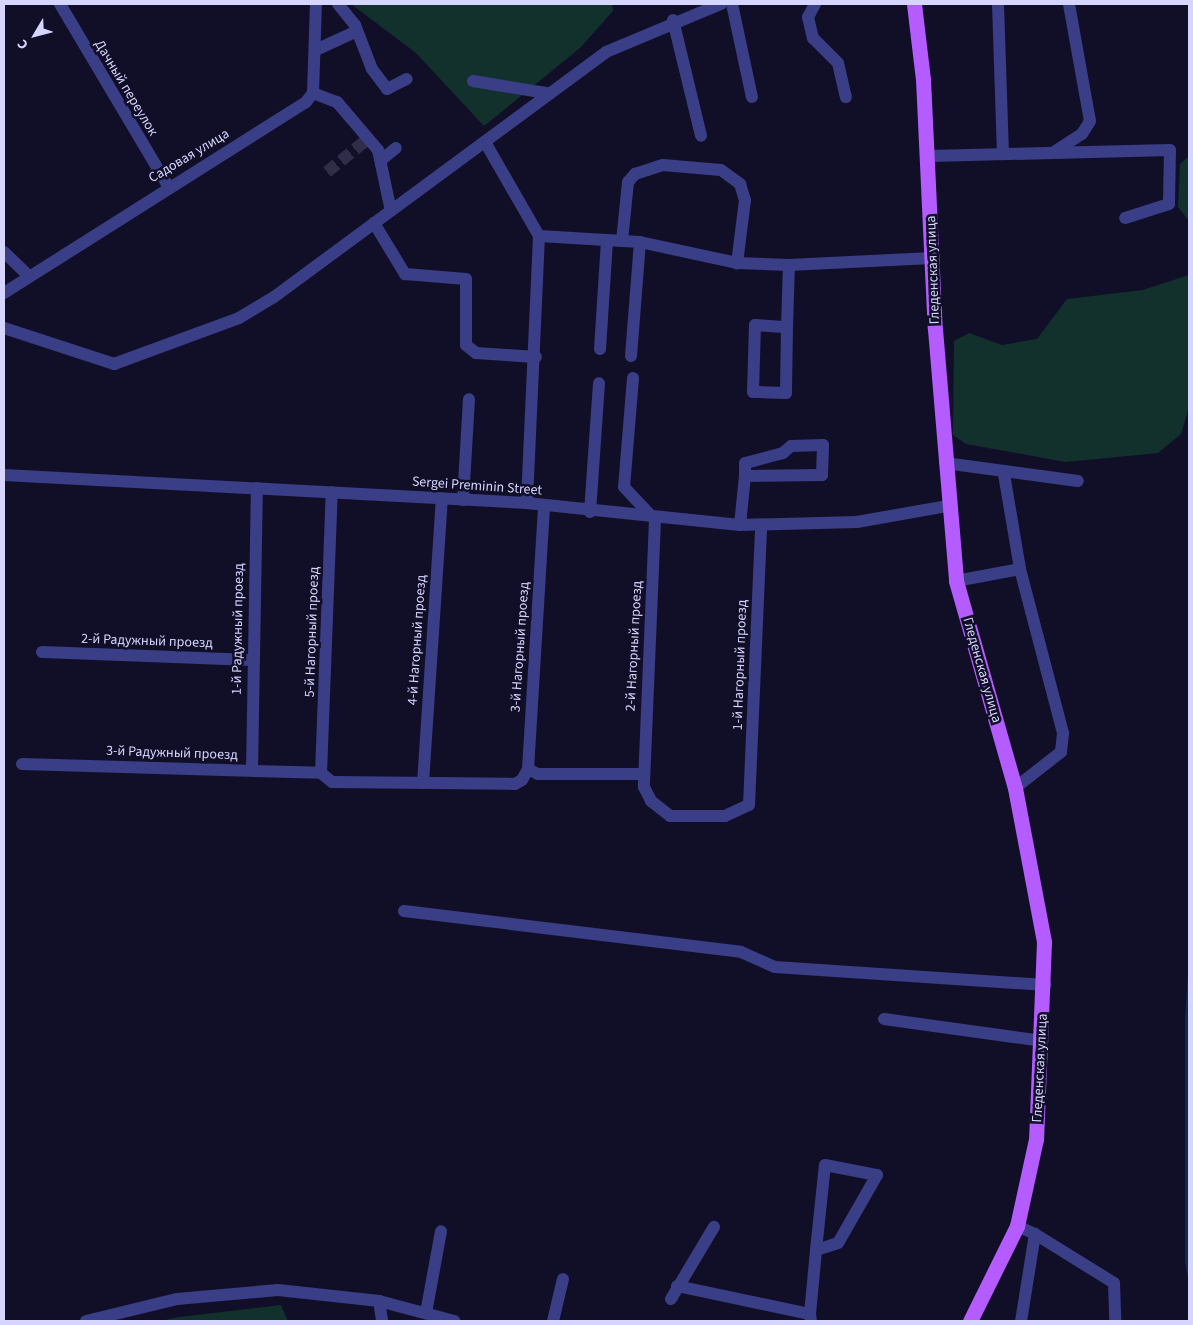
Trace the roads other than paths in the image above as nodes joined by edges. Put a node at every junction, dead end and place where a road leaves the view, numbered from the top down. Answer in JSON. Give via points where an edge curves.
{"nodes":[{"id":1,"x":60,"y":4,"type":"edge"},
{"id":2,"x":316,"y":4,"type":"edge"},
{"id":3,"x":338,"y":4,"type":"edge"},
{"id":4,"x":721,"y":4,"type":"edge"},
{"id":5,"x":732,"y":4,"type":"edge"},
{"id":6,"x":815,"y":4,"type":"edge"},
{"id":7,"x":914,"y":4,"type":"edge"},
{"id":8,"x":998,"y":4,"type":"edge"},
{"id":9,"x":1069,"y":4,"type":"edge"},
{"id":10,"x":673,"y":20,"type":"junction"},
{"id":11,"x":358,"y":31,"type":"junction"},
{"id":12,"x":318,"y":50,"type":"junction"},
{"id":13,"x":407,"y":79,"type":"dead end"},
{"id":14,"x":473,"y":81,"type":"dead end"},
{"id":15,"x":313,"y":93,"type":"junction"},
{"id":16,"x":546,"y":94,"type":"junction"},
{"id":17,"x":752,"y":97,"type":"dead end"},
{"id":18,"x":846,"y":97,"type":"dead end"},
{"id":19,"x":701,"y":136,"type":"dead end"},
{"id":20,"x":485,"y":142,"type":"junction"},
{"id":21,"x":396,"y":148,"type":"dead end"},
{"id":22,"x":1054,"y":152,"type":"junction"},
{"id":23,"x":1003,"y":153,"type":"junction"},
{"id":24,"x":928,"y":156,"type":"junction"},
{"id":25,"x":381,"y":160,"type":"junction"},
{"id":26,"x":168,"y":186,"type":"junction"},
{"id":27,"x":391,"y":211,"type":"junction"},
{"id":28,"x":1125,"y":218,"type":"dead end"},
{"id":29,"x":374,"y":223,"type":"junction"},
{"id":30,"x":538,"y":236,"type":"junction"},
{"id":31,"x":607,"y":240,"type":"junction"},
{"id":32,"x":622,"y":241,"type":"junction"},
{"id":33,"x":640,"y":242,"type":"junction"},
{"id":34,"x":4,"y":252,"type":"edge"},
{"id":35,"x":932,"y":258,"type":"junction"},
{"id":36,"x":738,"y":263,"type":"junction"},
{"id":37,"x":789,"y":265,"type":"junction"},
{"id":38,"x":29,"y":276,"type":"junction"},
{"id":39,"x":4,"y":293,"type":"edge"},
{"id":40,"x":787,"y":327,"type":"junction"},
{"id":41,"x":4,"y":328,"type":"edge"},
{"id":42,"x":600,"y":349,"type":"dead end"},
{"id":43,"x":631,"y":356,"type":"dead end"},
{"id":44,"x":536,"y":357,"type":"junction"},
{"id":45,"x":633,"y":378,"type":"dead end"},
{"id":46,"x":600,"y":383,"type":"dead end"},
{"id":47,"x":468,"y":399,"type":"dead end"},
{"id":48,"x":945,"y":463,"type":"junction"},
{"id":49,"x":1004,"y":474,"type":"junction"},
{"id":50,"x":4,"y":475,"type":"edge"},
{"id":51,"x":745,"y":476,"type":"junction"},
{"id":52,"x":1078,"y":481,"type":"dead end"},
{"id":53,"x":257,"y":488,"type":"junction"},
{"id":54,"x":332,"y":492,"type":"junction"},
{"id":55,"x":442,"y":499,"type":"junction"},
{"id":56,"x":463,"y":500,"type":"junction"},
{"id":57,"x":527,"y":503,"type":"junction"},
{"id":58,"x":544,"y":505,"type":"junction"},
{"id":59,"x":947,"y":506,"type":"junction"},
{"id":60,"x":590,"y":512,"type":"junction"},
{"id":61,"x":655,"y":520,"type":"junction"},
{"id":62,"x":740,"y":525,"type":"junction"},
{"id":63,"x":761,"y":526,"type":"junction"},
{"id":64,"x":1020,"y":569,"type":"junction"},
{"id":65,"x":956,"y":580,"type":"junction"},
{"id":66,"x":42,"y":652,"type":"dead end"},
{"id":67,"x":252,"y":660,"type":"junction"},
{"id":68,"x":22,"y":764,"type":"dead end"},
{"id":69,"x":528,"y":769,"type":"junction"},
{"id":70,"x":252,"y":770,"type":"junction"},
{"id":71,"x":321,"y":773,"type":"junction"},
{"id":72,"x":643,"y":774,"type":"junction"},
{"id":73,"x":423,"y":783,"type":"junction"},
{"id":74,"x":1015,"y":788,"type":"junction"},
{"id":75,"x":749,"y":805,"type":"joint"},
{"id":76,"x":404,"y":911,"type":"dead end"},
{"id":77,"x":1045,"y":985,"type":"junction"},
{"id":78,"x":884,"y":1019,"type":"dead end"},
{"id":79,"x":1042,"y":1041,"type":"junction"},
{"id":80,"x":1017,"y":1226,"type":"junction"},
{"id":81,"x":714,"y":1227,"type":"dead end"},
{"id":82,"x":441,"y":1231,"type":"dead end"},
{"id":83,"x":1035,"y":1234,"type":"junction"},
{"id":84,"x":816,"y":1250,"type":"junction"},
{"id":85,"x":563,"y":1279,"type":"dead end"},
{"id":86,"x":677,"y":1286,"type":"junction"},
{"id":87,"x":671,"y":1298,"type":"dead end"},
{"id":88,"x":379,"y":1301,"type":"junction"},
{"id":89,"x":426,"y":1313,"type":"junction"},
{"id":90,"x":811,"y":1318,"type":"edge"},
{"id":91,"x":86,"y":1321,"type":"edge"},
{"id":92,"x":382,"y":1321,"type":"edge"},
{"id":93,"x":454,"y":1321,"type":"edge"},
{"id":94,"x":553,"y":1321,"type":"edge"},
{"id":95,"x":970,"y":1321,"type":"edge"},
{"id":96,"x":1021,"y":1321,"type":"edge"},
{"id":97,"x":1115,"y":1321,"type":"edge"}],
"edges":[{"from":1,"to":26,"type":"street","name":"Дачный переулок"},
{"from":2,"to":12,"type":"street"},
{"from":3,"to":11,"type":"street"},
{"from":4,"to":10,"type":"street"},
{"from":5,"to":17,"type":"street"},
{"from":6,"to":18,"type":"street","via":[[808,17],[813,38],[838,62]]},
{"from":7,"to":24,"type":"main road","name":"Гледенская улица"},
{"from":8,"to":23,"type":"street"},
{"from":9,"to":22,"type":"street","via":[[1090,121],[1082,134]]},
{"from":10,"to":16,"type":"street","via":[[606,52]]},
{"from":10,"to":19,"type":"street"},
{"from":11,"to":12,"type":"street"},
{"from":11,"to":13,"type":"street","via":[[372,69],[387,89]]},
{"from":12,"to":15,"type":"street"},
{"from":14,"to":16,"type":"street"},
{"from":15,"to":25,"type":"street","via":[[337,102],[354,118]]},
{"from":15,"to":26,"type":"street","name":"Садовая улица","via":[[297,110]]},
{"from":16,"to":20,"type":"street"},
{"from":20,"to":27,"type":"street"},
{"from":20,"to":30,"type":"street"},
{"from":21,"to":25,"type":"street"},
{"from":22,"to":23,"type":"street"},
{"from":22,"to":28,"type":"street","via":[[1170,150],[1169,204]]},
{"from":23,"to":24,"type":"street"},
{"from":24,"to":35,"type":"main road","name":"Гледенская улица"},
{"from":25,"to":27,"type":"street"},
{"from":26,"to":38,"type":"street","name":"Садовая улица"},
{"from":27,"to":29,"type":"street"},
{"from":29,"to":41,"type":"street","via":[[239,318],[114,364]]},
{"from":29,"to":44,"type":"street","via":[[405,274],[466,279],[466,345],[476,353]]},
{"from":30,"to":31,"type":"street"},
{"from":30,"to":44,"type":"street"},
{"from":31,"to":32,"type":"street"},
{"from":31,"to":42,"type":"street"},
{"from":32,"to":33,"type":"street"},
{"from":32,"to":36,"type":"street","via":[[628,182],[635,174],[663,165],[720,170],[740,184],[745,200]]},
{"from":33,"to":36,"type":"street"},
{"from":33,"to":43,"type":"street"},
{"from":34,"to":38,"type":"street"},
{"from":35,"to":37,"type":"street"},
{"from":35,"to":48,"type":"main road","name":"Гледенская улица"},
{"from":36,"to":37,"type":"street"},
{"from":37,"to":40,"type":"street"},
{"from":38,"to":39,"type":"street","name":"Садовая улица"},
{"from":40,"to":40,"type":"street","via":[[755,326],[753,392],[786,393]]},
{"from":44,"to":57,"type":"street"},
{"from":45,"to":61,"type":"street","via":[[624,487]]},
{"from":46,"to":60,"type":"street"},
{"from":47,"to":56,"type":"street"},
{"from":48,"to":49,"type":"street"},
{"from":48,"to":59,"type":"main road","name":"Гледенская улица"},
{"from":49,"to":52,"type":"street"},
{"from":49,"to":64,"type":"street"},
{"from":50,"to":53,"type":"street","name":"Sergei Preminin Street"},
{"from":51,"to":51,"type":"street","via":[[822,475],[823,445],[791,446],[783,453],[745,463]]},
{"from":51,"to":62,"type":"street"},
{"from":53,"to":54,"type":"street","name":"Sergei Preminin Street"},
{"from":53,"to":67,"type":"street","name":"1-й Радужный проезд"},
{"from":54,"to":55,"type":"street","name":"Sergei Preminin Street"},
{"from":54,"to":71,"type":"street","name":"5-й Нагорный проезд"},
{"from":55,"to":56,"type":"street","name":"Sergei Preminin Street"},
{"from":55,"to":73,"type":"street","name":"4-й Нагорный проезд"},
{"from":56,"to":57,"type":"street","name":"Sergei Preminin Street"},
{"from":57,"to":58,"type":"street","name":"Sergei Preminin Street"},
{"from":58,"to":60,"type":"street","name":"Sergei Preminin Street"},
{"from":58,"to":69,"type":"street","name":"3-й Нагорный проезд"},
{"from":59,"to":63,"type":"street","name":"Sergei Preminin Street","via":[[858,522]]},
{"from":59,"to":65,"type":"main road","name":"Гледенская улица"},
{"from":60,"to":61,"type":"street","name":"Sergei Preminin Street"},
{"from":61,"to":62,"type":"street","name":"Sergei Preminin Street"},
{"from":61,"to":72,"type":"street","name":"2-й Нагорный проезд"},
{"from":62,"to":63,"type":"street","name":"Sergei Preminin Street"},
{"from":63,"to":75,"type":"street","name":"1-й Нагорный проезд"},
{"from":64,"to":65,"type":"street"},
{"from":64,"to":74,"type":"street","via":[[1063,733],[1061,752]]},
{"from":65,"to":74,"type":"main road","name":"Гледенская улица"},
{"from":66,"to":67,"type":"street","name":"2-й Радужный проезд"},
{"from":67,"to":70,"type":"street","name":"1-й Радужный проезд"},
{"from":68,"to":70,"type":"street","name":"3-й Радужный проезд"},
{"from":69,"to":72,"type":"street","via":[[547,775]]},
{"from":69,"to":73,"type":"street","via":[[515,784]]},
{"from":70,"to":71,"type":"street","name":"3-й Радужный проезд"},
{"from":71,"to":73,"type":"street","via":[[332,782]]},
{"from":72,"to":75,"type":"street","name":"2-й Нагорный проезд","via":[[650,800],[670,816],[725,816]]},
{"from":74,"to":77,"type":"main road","name":"Гледенская улица","via":[[1044,942]]},
{"from":76,"to":77,"type":"street","via":[[741,952],[776,968]]},
{"from":77,"to":79,"type":"main road","name":"Гледенская улица"},
{"from":78,"to":79,"type":"street"},
{"from":79,"to":80,"type":"main road","name":"Гледенская улица","via":[[1036,1139]]},
{"from":80,"to":83,"type":"street"},
{"from":80,"to":95,"type":"main road","name":"Гледенская улица"},
{"from":81,"to":86,"type":"street"},
{"from":82,"to":89,"type":"street"},
{"from":83,"to":96,"type":"street"},
{"from":83,"to":97,"type":"street","via":[[1114,1283]]},
{"from":84,"to":84,"type":"street","via":[[838,1243],[877,1176],[825,1165]]},
{"from":84,"to":90,"type":"street"},
{"from":85,"to":94,"type":"street"},
{"from":86,"to":87,"type":"street"},
{"from":86,"to":90,"type":"street"},
{"from":88,"to":89,"type":"street"},
{"from":88,"to":91,"type":"street","via":[[278,1290],[177,1299]]},
{"from":88,"to":92,"type":"street"},
{"from":89,"to":93,"type":"street"}]}
